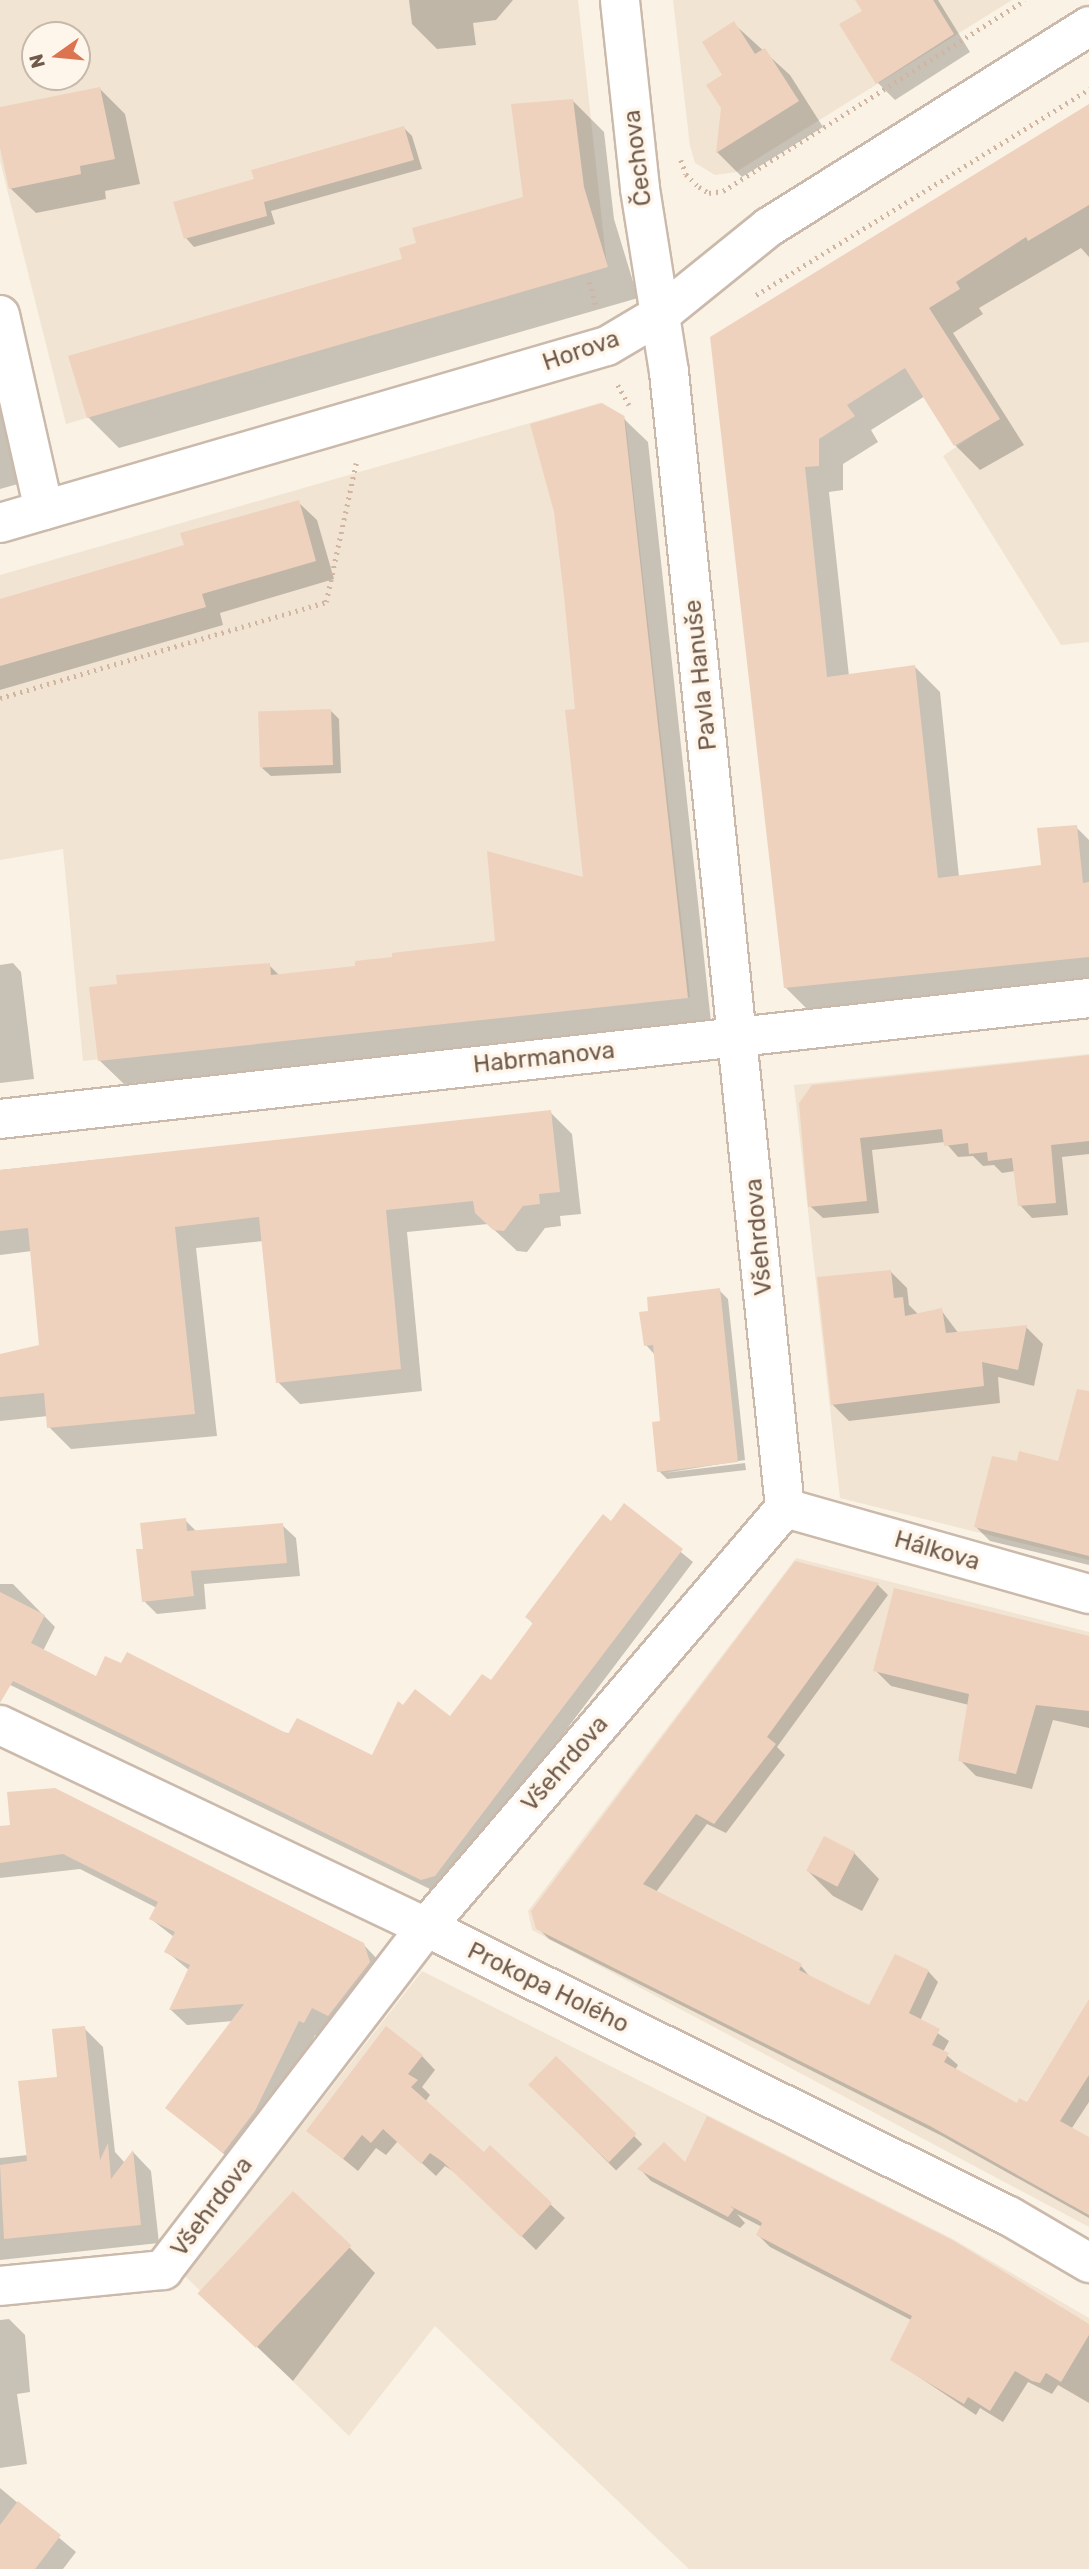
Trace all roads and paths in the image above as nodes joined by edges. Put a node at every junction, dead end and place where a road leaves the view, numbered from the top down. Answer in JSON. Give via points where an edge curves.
{"nodes":[{"id":1,"x":620,"y":0,"type":"edge"},
{"id":2,"x":1026,"y":0,"type":"edge"},
{"id":3,"x":1089,"y":26,"type":"edge"},
{"id":4,"x":1089,"y":89,"type":"edge"},
{"id":5,"x":678,"y":150,"type":"dead end"},
{"id":6,"x":748,"y":300,"type":"dead end"},
{"id":7,"x":661,"y":314,"type":"junction"},
{"id":8,"x":0,"y":315,"type":"edge"},
{"id":9,"x":618,"y":385,"type":"dead end"},
{"id":10,"x":634,"y":414,"type":"dead end"},
{"id":11,"x":357,"y":458,"type":"dead end"},
{"id":12,"x":44,"y":510,"type":"junction"},
{"id":13,"x":0,"y":523,"type":"edge"},
{"id":14,"x":0,"y":698,"type":"edge"},
{"id":15,"x":1089,"y":998,"type":"edge"},
{"id":16,"x":739,"y":1036,"type":"junction"},
{"id":17,"x":0,"y":1119,"type":"edge"},
{"id":18,"x":785,"y":1508,"type":"junction"},
{"id":19,"x":1089,"y":1594,"type":"edge"},
{"id":20,"x":0,"y":1725,"type":"edge"},
{"id":21,"x":426,"y":1927,"type":"junction"},
{"id":22,"x":1089,"y":2263,"type":"edge"},
{"id":23,"x":0,"y":2286,"type":"edge"}],
"edges":[{"from":1,"to":7,"type":"street","name":"Čechova","via":[[640,188]]},
{"from":2,"to":5,"type":"path","via":[[723,191],[709,193],[699,187],[686,174]]},
{"from":3,"to":7,"type":"street","name":"Horova","via":[[769,227]]},
{"from":4,"to":6,"type":"path"},
{"from":7,"to":12,"type":"street","name":"Horova","via":[[597,350]]},
{"from":7,"to":16,"type":"street","name":"Pavla Hanuše"},
{"from":8,"to":12,"type":"street"},
{"from":9,"to":10,"type":"path"},
{"from":11,"to":14,"type":"path","via":[[326,602]]},
{"from":12,"to":13,"type":"street","name":"Horova"},
{"from":15,"to":16,"type":"street","name":"Habrmanova"},
{"from":16,"to":17,"type":"street","name":"Habrmanova"},
{"from":16,"to":18,"type":"street","name":"Všehrdova"},
{"from":18,"to":19,"type":"street","name":"Hálkova"},
{"from":18,"to":21,"type":"street","name":"Všehrdova"},
{"from":20,"to":21,"type":"street","name":"Prokopa Holého"},
{"from":21,"to":22,"type":"street","name":"Prokopa Holého","via":[[1009,2216]]},
{"from":21,"to":23,"type":"street","name":"Všehrdova","via":[[163,2270]]}]}
